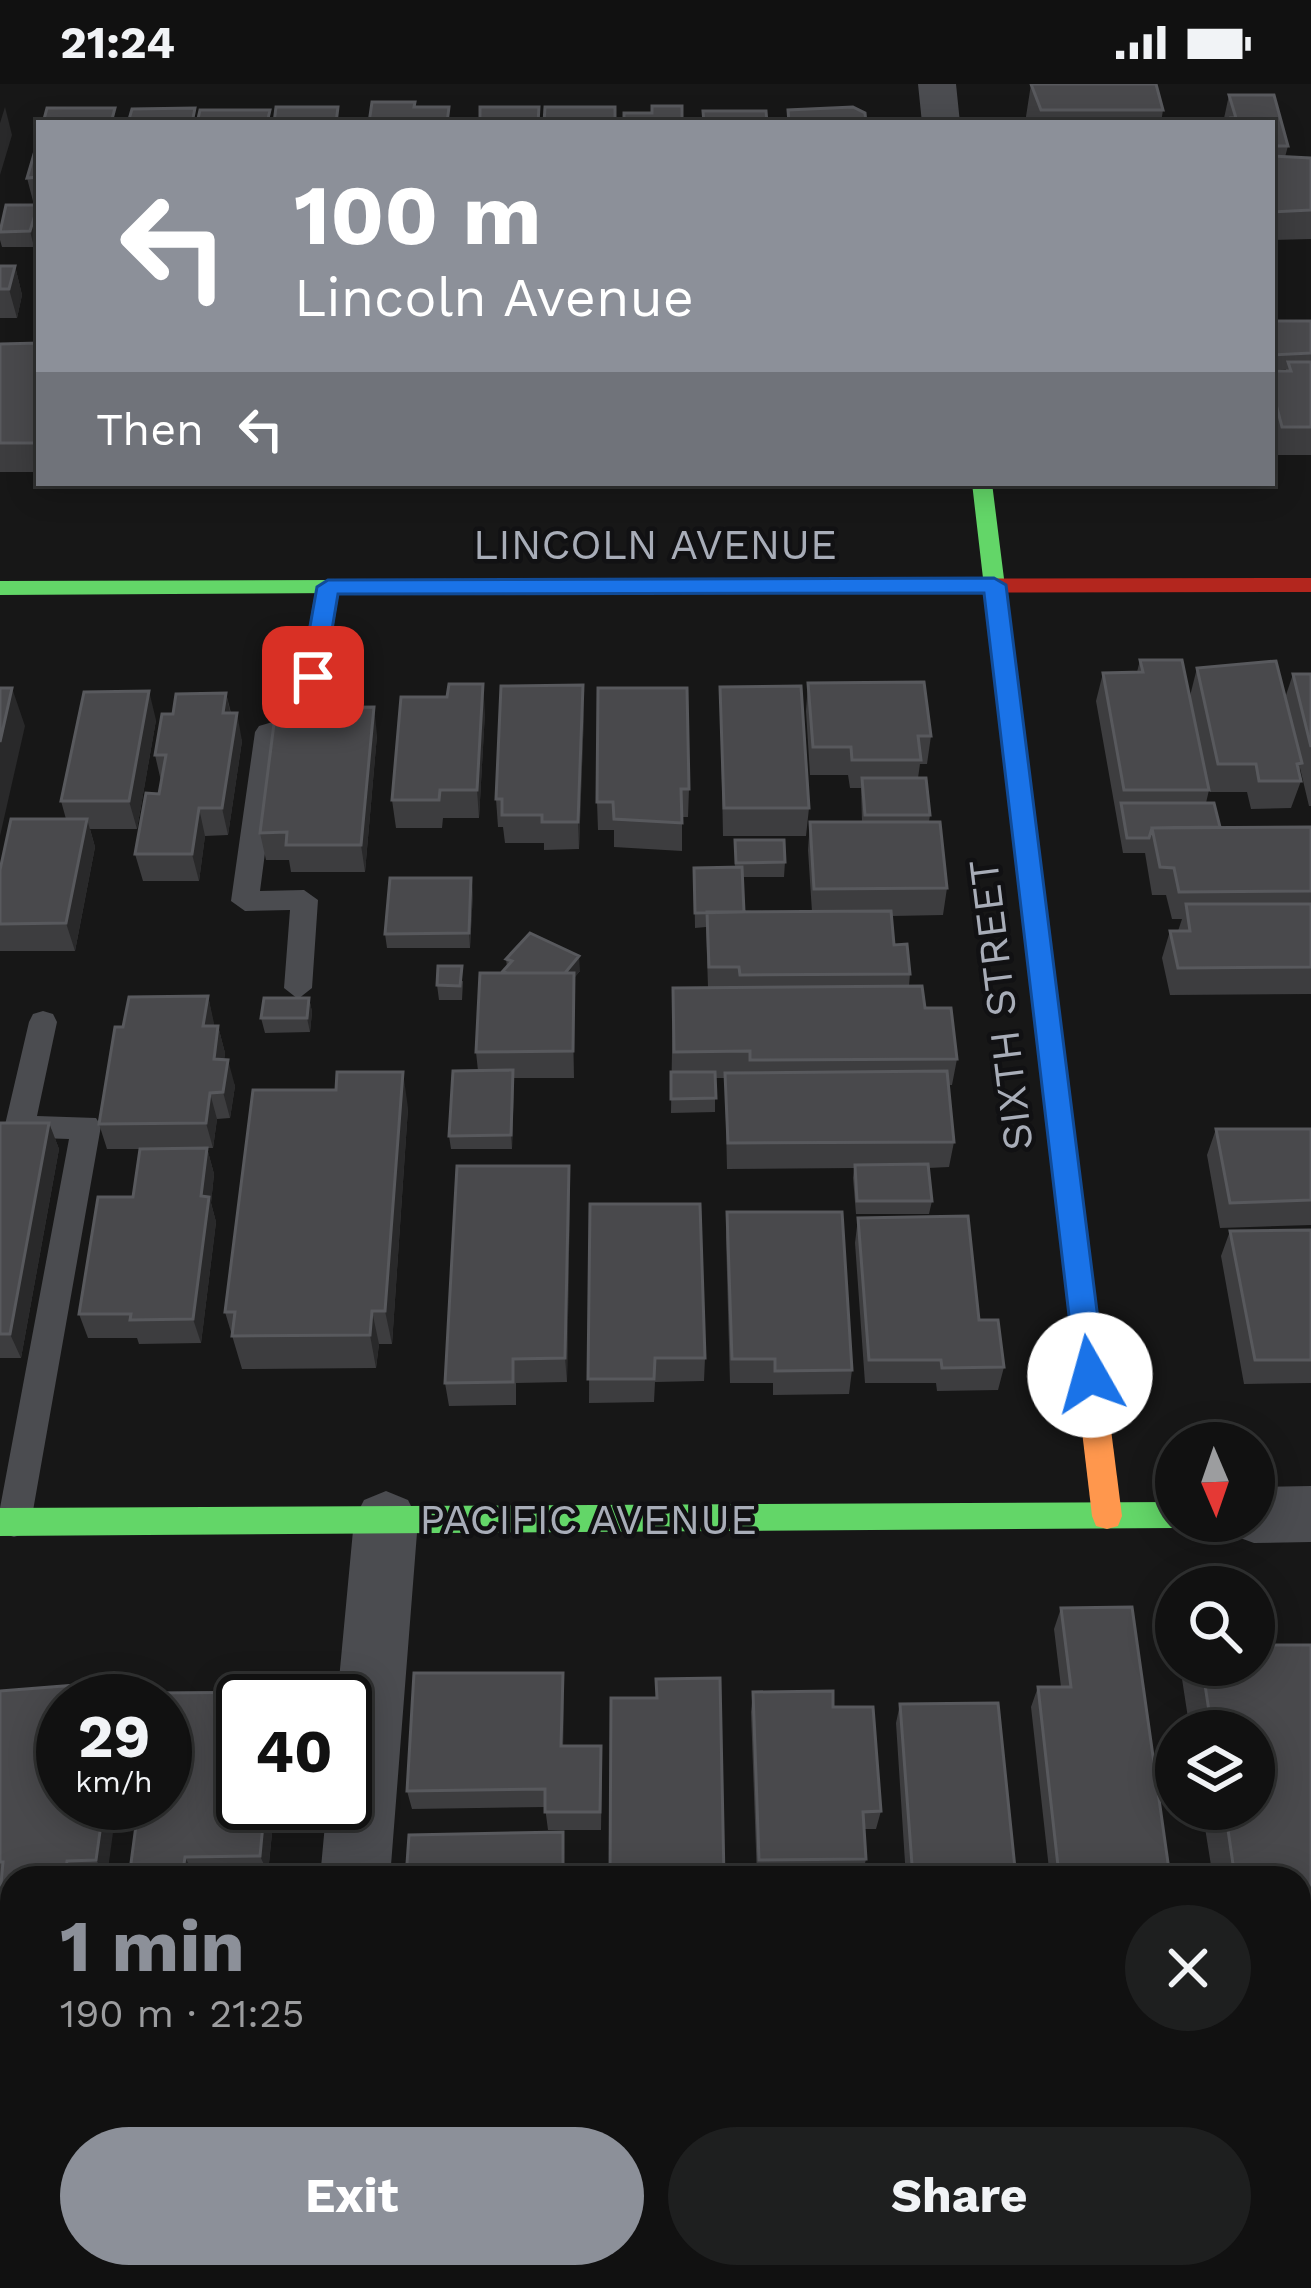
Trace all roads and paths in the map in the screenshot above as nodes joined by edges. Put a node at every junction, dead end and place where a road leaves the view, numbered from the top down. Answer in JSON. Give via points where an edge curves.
{"nodes":[{"id":1,"x":937,"y":84,"type":"edge"},
{"id":2,"x":941,"y":120,"type":"edge"},
{"id":3,"x":982,"y":486,"type":"edge"},
{"id":4,"x":994,"y":585,"type":"junction"},
{"id":5,"x":1311,"y":585,"type":"edge"},
{"id":6,"x":328,"y":587,"type":"junction"},
{"id":7,"x":0,"y":588,"type":"edge"},
{"id":8,"x":298,"y":988,"type":"dead end"},
{"id":9,"x":43,"y":1022,"type":"dead end"},
{"id":10,"x":1311,"y":1514,"type":"edge"},
{"id":11,"x":1155,"y":1515,"type":"edge"},
{"id":12,"x":1275,"y":1515,"type":"edge"},
{"id":13,"x":1107,"y":1516,"type":"junction"},
{"id":14,"x":386,"y":1520,"type":"junction"},
{"id":15,"x":7,"y":1522,"type":"edge"},
{"id":16,"x":356,"y":1866,"type":"edge"}],
"edges":[{"from":1,"to":2,"type":"street"},
{"from":3,"to":4,"type":"street","name":"SIXTH STREET"},
{"from":4,"to":5,"type":"street","name":"LINCOLN AVENUE"},
{"from":4,"to":6,"type":"street","name":"LINCOLN AVENUE"},
{"from":4,"to":13,"type":"street","name":"SIXTH STREET"},
{"from":6,"to":7,"type":"street","name":"LINCOLN AVENUE"},
{"from":6,"to":8,"type":"lane","via":[[305,722],[268,732],[245,901],[304,900]]},
{"from":9,"to":15,"type":"lane","via":[[19,1129],[86,1126]]},
{"from":10,"to":12,"type":"street"},
{"from":11,"to":13,"type":"street","name":"PACIFIC AVENUE"},
{"from":13,"to":14,"type":"street","name":"PACIFIC AVENUE"},
{"from":14,"to":15,"type":"street","name":"PACIFIC AVENUE"},
{"from":14,"to":16,"type":"street"}]}
